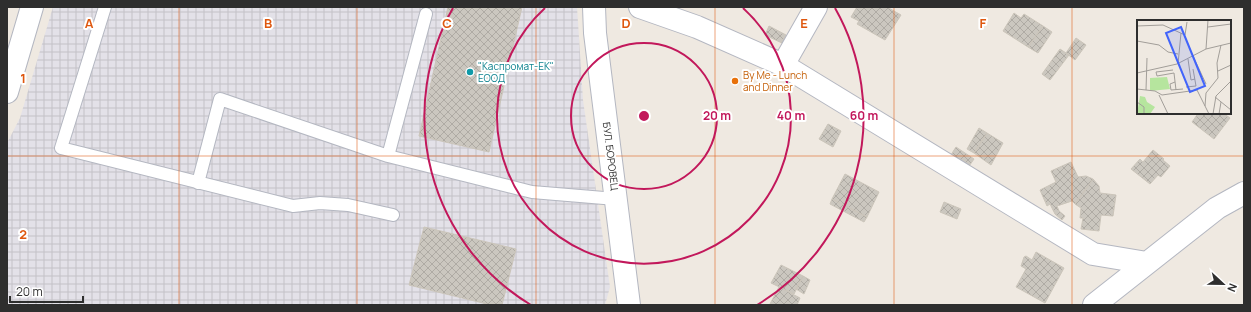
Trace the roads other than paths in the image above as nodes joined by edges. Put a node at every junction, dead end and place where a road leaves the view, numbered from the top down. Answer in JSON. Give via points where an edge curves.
{"nodes":[{"id":1,"x":32,"y":7,"type":"edge"},
{"id":2,"x":105,"y":7,"type":"edge"},
{"id":3,"x":594,"y":7,"type":"edge"},
{"id":4,"x":640,"y":7,"type":"edge"},
{"id":5,"x":816,"y":7,"type":"edge"},
{"id":6,"x":426,"y":14,"type":"dead end"},
{"id":7,"x":783,"y":65,"type":"junction"},
{"id":8,"x":7,"y":92,"type":"edge"},
{"id":9,"x":388,"y":156,"type":"junction"},
{"id":10,"x":198,"y":183,"type":"junction"},
{"id":11,"x":1244,"y":193,"type":"edge"},
{"id":12,"x":616,"y":199,"type":"junction"},
{"id":13,"x":393,"y":215,"type":"dead end"},
{"id":14,"x":1147,"y":263,"type":"junction"},
{"id":15,"x":629,"y":305,"type":"edge"},
{"id":16,"x":1094,"y":305,"type":"edge"}],
"edges":[{"from":1,"to":8,"type":"street"},
{"from":2,"to":10,"type":"lane","via":[[62,148]]},
{"from":3,"to":12,"type":"street","name":"БУЛ. БОРОВЕЦ"},
{"from":4,"to":7,"type":"street","via":[[697,27]]},
{"from":5,"to":7,"type":"street"},
{"from":6,"to":9,"type":"lane"},
{"from":7,"to":14,"type":"street","via":[[1093,254]]},
{"from":9,"to":10,"type":"lane","via":[[220,99]]},
{"from":9,"to":12,"type":"lane","via":[[532,192]]},
{"from":10,"to":13,"type":"lane","via":[[293,206],[320,203],[348,204]]},
{"from":11,"to":14,"type":"street","via":[[1217,208]]},
{"from":12,"to":15,"type":"street","name":"БУЛ. БОРОВЕЦ"},
{"from":14,"to":16,"type":"street"}]}
